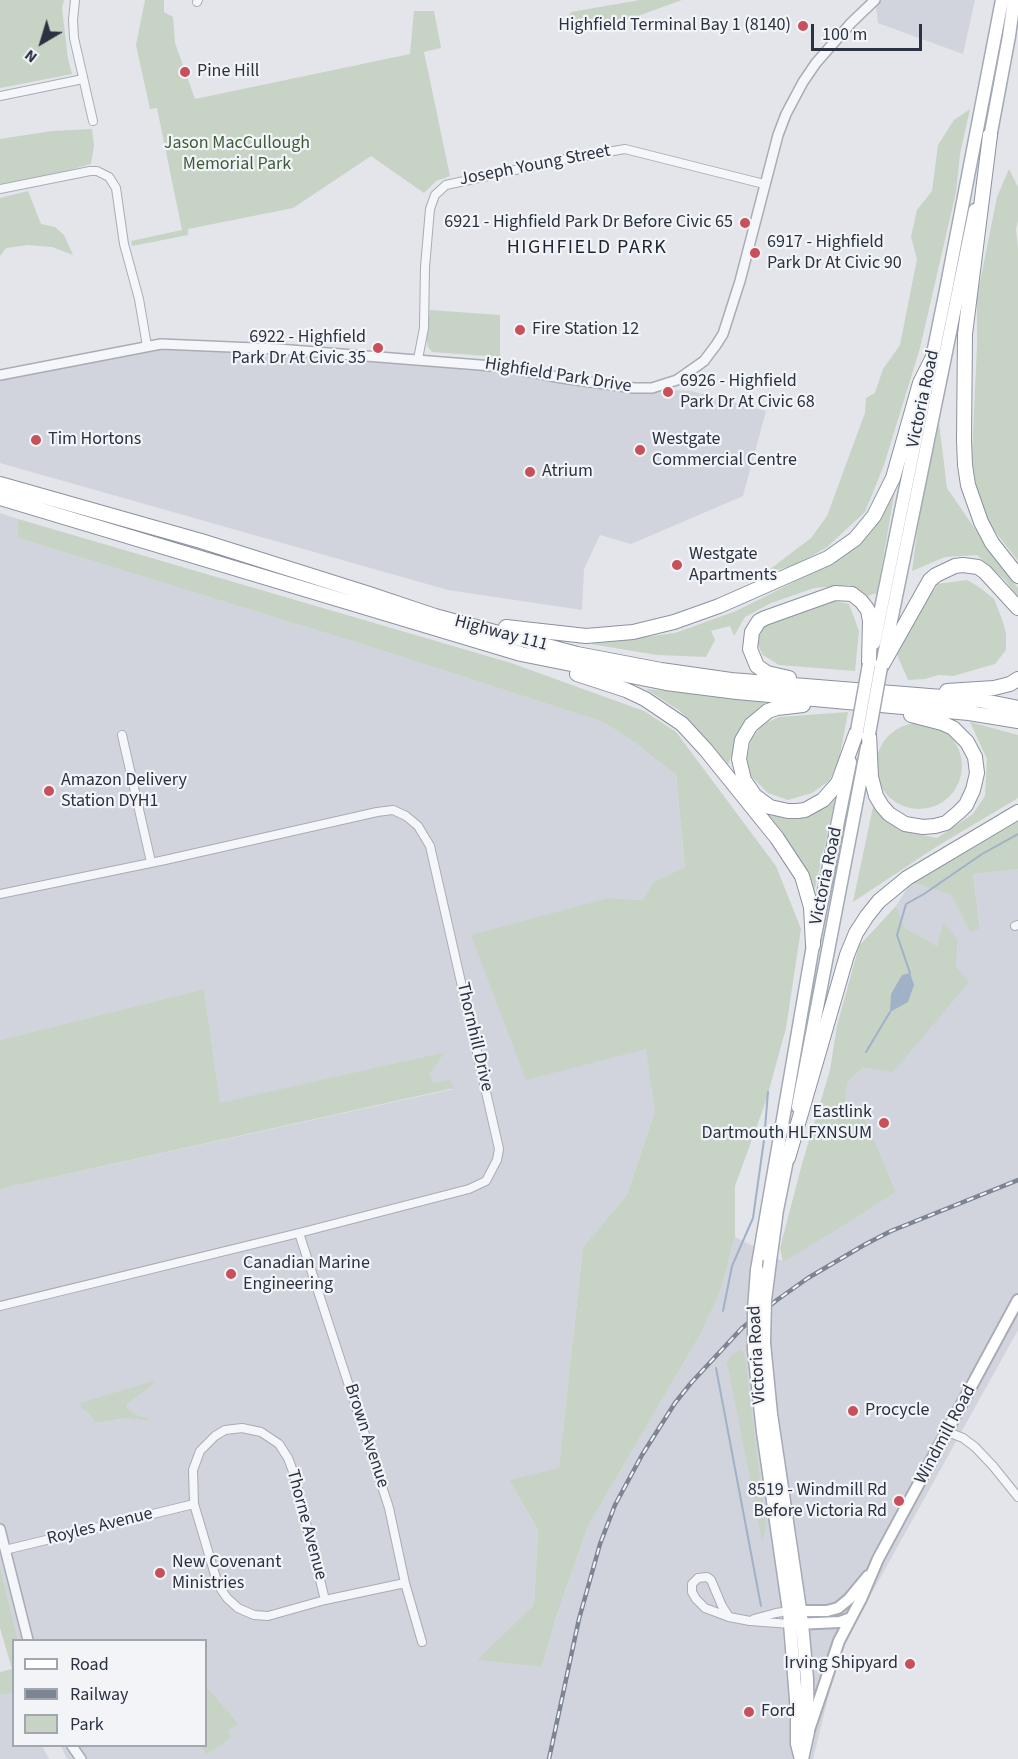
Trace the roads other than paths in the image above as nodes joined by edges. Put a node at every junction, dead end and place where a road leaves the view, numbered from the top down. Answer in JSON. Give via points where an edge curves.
{"nodes":[{"id":1,"x":75,"y":0,"type":"edge"},
{"id":2,"x":875,"y":0,"type":"edge"},
{"id":3,"x":1002,"y":0,"type":"edge"},
{"id":4,"x":1014,"y":0,"type":"edge"},
{"id":5,"x":83,"y":79,"type":"junction"},
{"id":6,"x":0,"y":96,"type":"edge"},
{"id":7,"x":93,"y":121,"type":"dead end"},
{"id":8,"x":990,"y":135,"type":"junction"},
{"id":9,"x":764,"y":184,"type":"junction"},
{"id":10,"x":0,"y":189,"type":"edge"},
{"id":11,"x":147,"y":346,"type":"junction"},
{"id":12,"x":418,"y":359,"type":"junction"},
{"id":13,"x":932,"y":359,"type":"junction"},
{"id":14,"x":0,"y":375,"type":"edge"},
{"id":15,"x":0,"y":482,"type":"edge"},
{"id":16,"x":0,"y":498,"type":"edge"},
{"id":17,"x":0,"y":507,"type":"edge"},
{"id":18,"x":84,"y":524,"type":"junction"},
{"id":19,"x":1018,"y":576,"type":"edge"},
{"id":20,"x":1018,"y":608,"type":"edge"},
{"id":21,"x":435,"y":616,"type":"junction"},
{"id":22,"x":521,"y":654,"type":"junction"},
{"id":23,"x":875,"y":665,"type":"junction"},
{"id":24,"x":1018,"y":679,"type":"edge"},
{"id":25,"x":831,"y":689,"type":"junction"},
{"id":26,"x":892,"y":694,"type":"junction"},
{"id":27,"x":843,"y":702,"type":"junction"},
{"id":28,"x":868,"y":704,"type":"junction"},
{"id":29,"x":1018,"y":708,"type":"edge"},
{"id":30,"x":1018,"y":721,"type":"edge"},
{"id":31,"x":863,"y":733,"type":"junction"},
{"id":32,"x":122,"y":735,"type":"dead end"},
{"id":33,"x":1018,"y":812,"type":"edge"},
{"id":34,"x":151,"y":862,"type":"junction"},
{"id":35,"x":0,"y":894,"type":"edge"},
{"id":36,"x":813,"y":945,"type":"junction"},
{"id":37,"x":788,"y":1158,"type":"junction"},
{"id":38,"x":299,"y":1233,"type":"junction"},
{"id":39,"x":1018,"y":1300,"type":"edge"},
{"id":40,"x":0,"y":1306,"type":"edge"},
{"id":41,"x":759,"y":1347,"type":"junction"},
{"id":42,"x":948,"y":1432,"type":"junction"},
{"id":43,"x":1018,"y":1497,"type":"edge"},
{"id":44,"x":194,"y":1504,"type":"junction"},
{"id":45,"x":0,"y":1529,"type":"edge"},
{"id":46,"x":5,"y":1550,"type":"junction"},
{"id":47,"x":874,"y":1569,"type":"junction"},
{"id":48,"x":405,"y":1583,"type":"junction"},
{"id":49,"x":326,"y":1600,"type":"junction"},
{"id":50,"x":729,"y":1617,"type":"junction"},
{"id":51,"x":796,"y":1617,"type":"junction"},
{"id":52,"x":850,"y":1618,"type":"junction"},
{"id":53,"x":750,"y":1621,"type":"junction"},
{"id":54,"x":27,"y":1639,"type":"edge"},
{"id":55,"x":422,"y":1642,"type":"dead end"},
{"id":56,"x":808,"y":1732,"type":"junction"},
{"id":57,"x":802,"y":1759,"type":"edge"}],
"edges":[{"from":1,"to":5,"type":"street","via":[[74,38]]},
{"from":2,"to":9,"type":"street","name":"Highfield Park Drive","via":[[827,50],[803,82],[786,114]]},
{"from":3,"to":13,"type":"main road","name":"Victoria Road"},
{"from":4,"to":8,"type":"main road","name":"Victoria Road"},
{"from":5,"to":6,"type":"street"},
{"from":5,"to":7,"type":"street"},
{"from":8,"to":19,"type":"highway","via":[[965,334],[965,456],[968,485],[981,522]]},
{"from":8,"to":23,"type":"main road","name":"Victoria Road"},
{"from":9,"to":12,"type":"street","name":"Highfield Park Drive","via":[[723,334],[704,361],[677,380],[652,388],[634,388],[505,367]]},
{"from":9,"to":12,"type":"street","name":"Joseph Young Street","via":[[625,149],[446,185],[435,195],[430,208],[424,328]]},
{"from":10,"to":11,"type":"street","via":[[90,171],[109,177],[116,188]]},
{"from":11,"to":12,"type":"street","name":"Highfield Park Drive","via":[[278,349]]},
{"from":11,"to":14,"type":"street","name":"Highfield Park Drive"},
{"from":13,"to":21,"type":"highway","via":[[920,383],[892,478],[874,516],[855,540],[828,558],[719,606],[633,632],[586,636],[514,629],[454,615]]},
{"from":13,"to":23,"type":"main road","name":"Victoria Road"},
{"from":15,"to":21,"type":"highway","name":"Highway 111"},
{"from":16,"to":18,"type":"highway","name":"Highway 111"},
{"from":17,"to":18,"type":"highway"},
{"from":18,"to":22,"type":"highway","name":"Highway 111"},
{"from":20,"to":23,"type":"highway","via":[[978,567],[955,566],[930,580]]},
{"from":21,"to":25,"type":"highway","name":"Highway 111","via":[[625,664],[731,680]]},
{"from":22,"to":27,"type":"highway","name":"Highway 111","via":[[666,683]]},
{"from":22,"to":36,"type":"highway","via":[[626,690],[682,724],[777,838],[802,876],[811,907]]},
{"from":23,"to":25,"type":"highway","via":[[869,616],[852,594],[835,593],[759,621],[749,642],[757,666],[773,675]]},
{"from":23,"to":31,"type":"main road","name":"Victoria Road","bridge":true},
{"from":24,"to":26,"type":"highway","via":[[994,688]]},
{"from":25,"to":26,"type":"highway","name":"Highway 111"},
{"from":26,"to":29,"type":"highway","name":"Highway 111","via":[[979,700]]},
{"from":27,"to":28,"type":"highway","name":"Highway 111"},
{"from":27,"to":31,"type":"highway","via":[[777,708],[755,720],[739,750],[744,780],[755,796],[770,807],[805,810],[823,800],[838,783]]},
{"from":28,"to":30,"type":"highway","name":"Highway 111"},
{"from":28,"to":31,"type":"highway","via":[[942,723],[961,734],[972,748],[977,773],[966,805],[935,826],[905,824],[889,814],[873,787]]},
{"from":31,"to":36,"type":"main road","name":"Victoria Road"},
{"from":31,"to":37,"type":"main road","name":"Victoria Road"},
{"from":32,"to":34,"type":"street"},
{"from":33,"to":37,"type":"highway","via":[[907,878],[867,916],[847,955]]},
{"from":34,"to":35,"type":"street","name":"Thornhill Drive"},
{"from":34,"to":38,"type":"street","name":"Thornhill Drive","via":[[393,810],[418,825],[430,846],[499,1149],[498,1160],[486,1181],[469,1190]]},
{"from":36,"to":41,"type":"main road","name":"Victoria Road","bridge":true,"via":[[757,1270],[754,1310]]},
{"from":37,"to":41,"type":"main road","name":"Victoria Road","bridge":true},
{"from":38,"to":40,"type":"street","name":"Thornhill Drive"},
{"from":38,"to":48,"type":"street","name":"Brown Avenue","via":[[386,1498]]},
{"from":39,"to":42,"type":"main road","name":"Windmill Road"},
{"from":41,"to":51,"type":"main road","name":"Victoria Road","via":[[767,1464]]},
{"from":42,"to":43,"type":"street","via":[[975,1447]]},
{"from":42,"to":47,"type":"main road","name":"Windmill Road"},
{"from":44,"to":46,"type":"street","name":"Royles Avenue"},
{"from":44,"to":49,"type":"street","name":"Thorne Avenue","via":[[218,1585],[238,1608],[268,1616]]},
{"from":44,"to":49,"type":"street","name":"Thorne Avenue","via":[[193,1470],[200,1451],[215,1436],[242,1428],[261,1432],[279,1444],[294,1474]]},
{"from":45,"to":46,"type":"street"},
{"from":46,"to":54,"type":"street"},
{"from":47,"to":51,"type":"main road","name":"Windmill Road","via":[[838,1608]]},
{"from":47,"to":52,"type":"main road","name":"Windmill Road"},
{"from":48,"to":49,"type":"street","name":"Thorne Avenue"},
{"from":48,"to":55,"type":"street","name":"Brown Avenue"},
{"from":50,"to":50,"type":"street","via":[[711,1580],[698,1578],[692,1584],[696,1599],[705,1608]]},
{"from":50,"to":53,"type":"street"},
{"from":51,"to":52,"type":"main road","via":[[840,1622]]},
{"from":51,"to":53,"type":"street"},
{"from":51,"to":53,"type":"street","via":[[776,1613]]},
{"from":51,"to":56,"type":"main road","name":"Victoria Road","via":[[807,1679]]},
{"from":51,"to":57,"type":"main road","name":"Victoria Road","via":[[797,1744]]},
{"from":52,"to":56,"type":"main road","name":"Windmill Road","via":[[829,1666]]},
{"from":56,"to":57,"type":"main road","name":"Windmill Road"}]}
